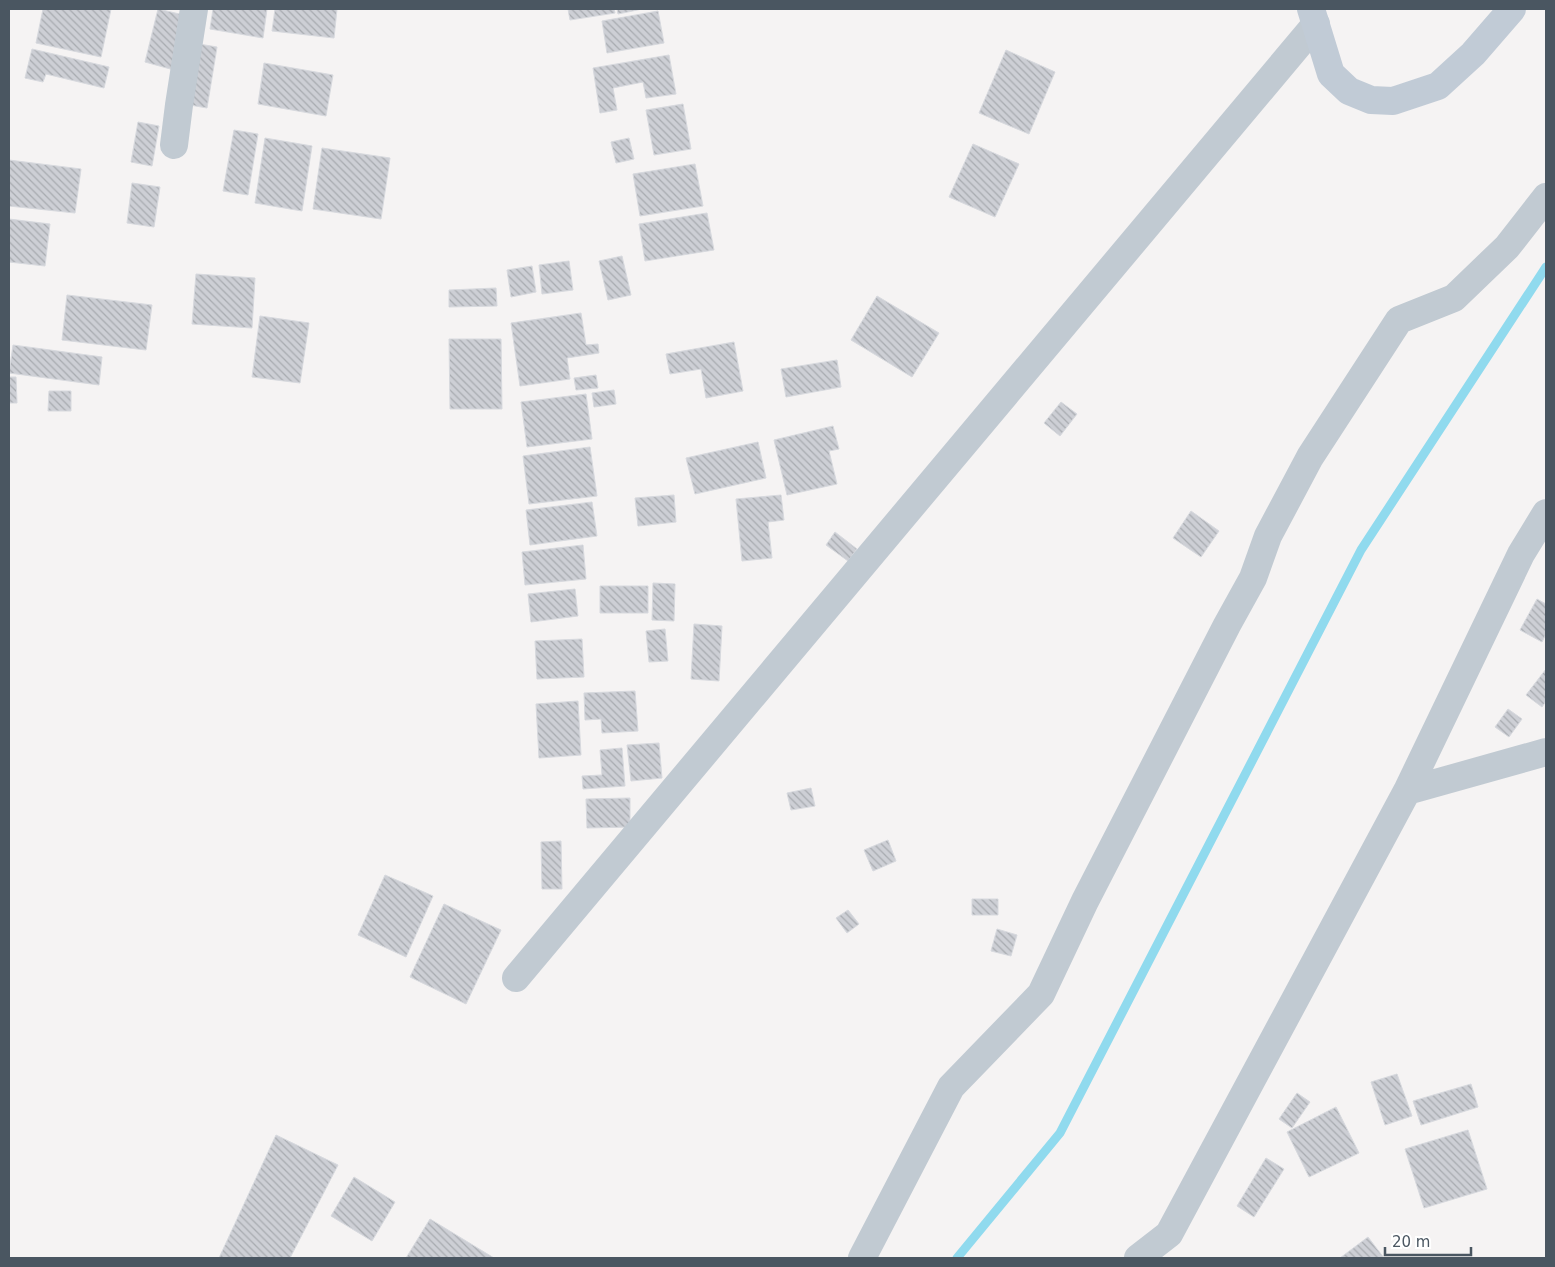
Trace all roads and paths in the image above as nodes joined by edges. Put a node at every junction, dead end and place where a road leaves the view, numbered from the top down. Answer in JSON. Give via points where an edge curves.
{"nodes":[{"id":1,"x":194,"y":9,"type":"edge"},
{"id":2,"x":1512,"y":9,"type":"edge"},
{"id":3,"x":1313,"y":16,"type":"edge"},
{"id":4,"x":174,"y":145,"type":"dead end"},
{"id":5,"x":1546,"y":197,"type":"edge"},
{"id":6,"x":1546,"y":513,"type":"edge"},
{"id":7,"x":1546,"y":752,"type":"edge"},
{"id":8,"x":1407,"y":791,"type":"junction"},
{"id":9,"x":516,"y":978,"type":"dead end"},
{"id":10,"x":862,"y":1258,"type":"edge"},
{"id":11,"x":1138,"y":1258,"type":"edge"}],
"edges":[{"from":1,"to":4,"type":"street"},
{"from":2,"to":3,"type":"street","via":[[1438,86],[1393,101],[1371,100],[1349,91],[1330,74]]},
{"from":3,"to":9,"type":"street"},
{"from":5,"to":10,"type":"street","via":[[1507,247],[1454,298],[1399,320],[1310,457],[1268,536],[1253,578],[1089,892],[1041,994],[950,1087]]},
{"from":6,"to":8,"type":"street","via":[[1522,554]]},
{"from":7,"to":8,"type":"street"},
{"from":8,"to":11,"type":"street","via":[[1169,1234]]}]}
